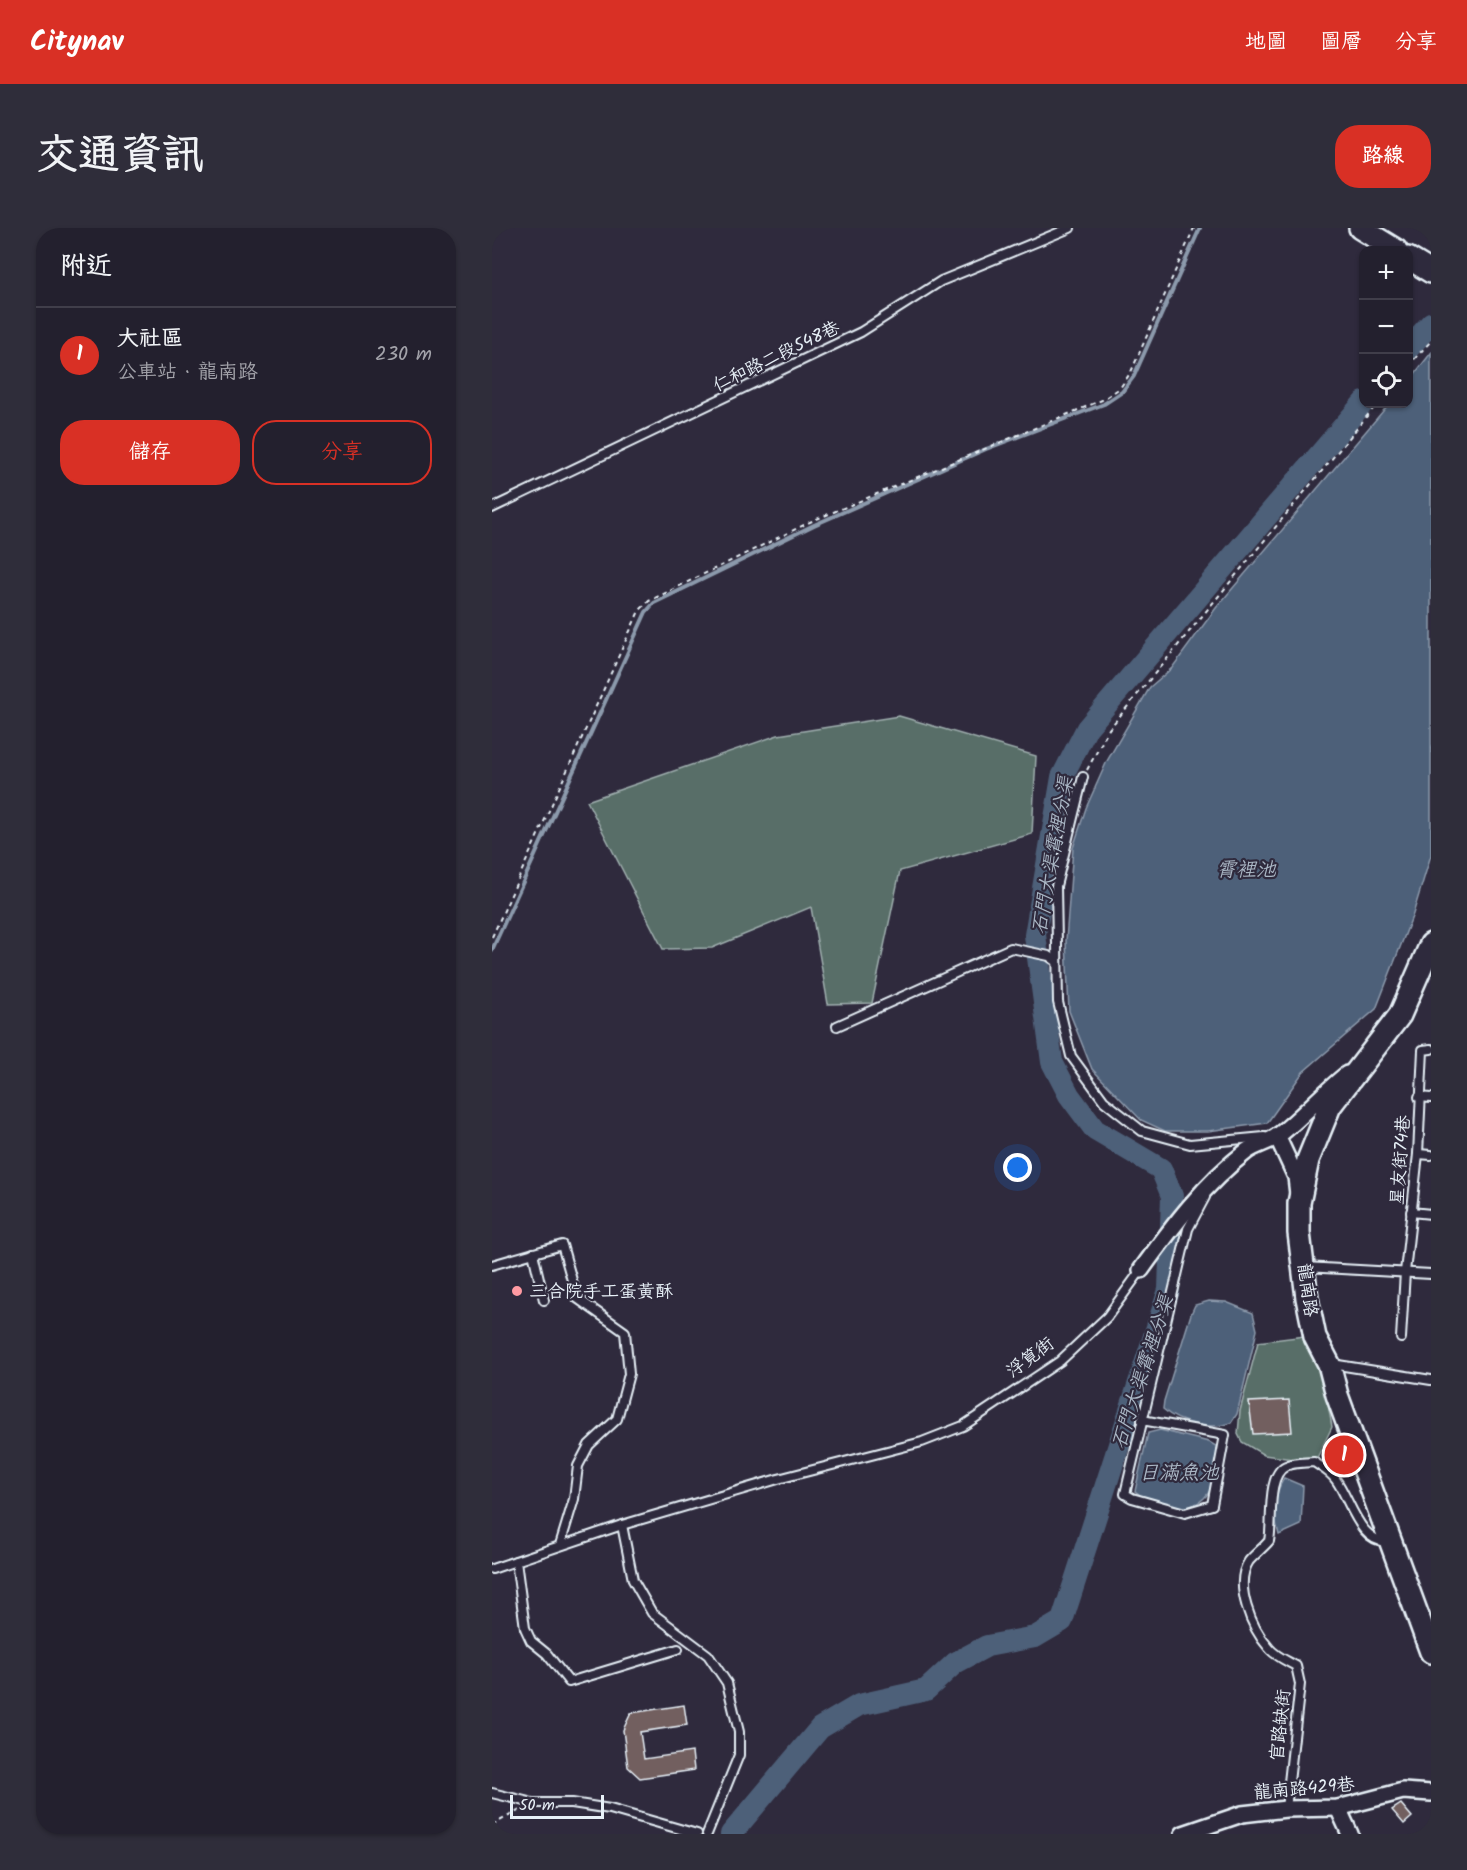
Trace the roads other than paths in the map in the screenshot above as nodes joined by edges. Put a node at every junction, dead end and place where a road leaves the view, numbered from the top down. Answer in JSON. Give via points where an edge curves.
{"nodes":[{"id":1,"x":1070,"y":228,"type":"edge"},
{"id":2,"x":1360,"y":228,"type":"edge"},
{"id":3,"x":1389,"y":246,"type":"edge"},
{"id":4,"x":1413,"y":261,"type":"edge"},
{"id":5,"x":1431,"y":272,"type":"edge"},
{"id":6,"x":492,"y":508,"type":"edge"},
{"id":7,"x":1083,"y":777,"type":"road end"},
{"id":8,"x":1431,"y":944,"type":"edge"},
{"id":9,"x":1052,"y":958,"type":"junction"},
{"id":10,"x":837,"y":1026,"type":"dead end"},
{"id":11,"x":1427,"y":1049,"type":"edge"},
{"id":12,"x":1362,"y":1063,"type":"junction"},
{"id":13,"x":1419,"y":1097,"type":"junction"},
{"id":14,"x":1431,"y":1098,"type":"edge"},
{"id":15,"x":1277,"y":1136,"type":"junction"},
{"id":16,"x":1418,"y":1154,"type":"junction"},
{"id":17,"x":1431,"y":1155,"type":"edge"},
{"id":18,"x":1216,"y":1178,"type":"junction"},
{"id":19,"x":1299,"y":1203,"type":"junction"},
{"id":20,"x":1411,"y":1212,"type":"junction"},
{"id":21,"x":1431,"y":1214,"type":"edge"},
{"id":22,"x":533,"y":1253,"type":"junction"},
{"id":23,"x":492,"y":1265,"type":"edge"},
{"id":24,"x":1305,"y":1267,"type":"junction"},
{"id":25,"x":1141,"y":1270,"type":"joint"},
{"id":26,"x":1405,"y":1272,"type":"junction"},
{"id":27,"x":1431,"y":1275,"type":"edge"},
{"id":28,"x":544,"y":1300,"type":"dead end"},
{"id":29,"x":1401,"y":1338,"type":"dead end"},
{"id":30,"x":1329,"y":1364,"type":"junction"},
{"id":31,"x":1431,"y":1380,"type":"edge"},
{"id":32,"x":1142,"y":1420,"type":"junction"},
{"id":33,"x":622,"y":1525,"type":"junction"},
{"id":34,"x":1392,"y":1540,"type":"junction"},
{"id":35,"x":560,"y":1545,"type":"junction"},
{"id":36,"x":516,"y":1561,"type":"junction"},
{"id":37,"x":492,"y":1569,"type":"edge"},
{"id":38,"x":678,"y":1649,"type":"dead end"},
{"id":39,"x":1431,"y":1652,"type":"edge"},
{"id":40,"x":492,"y":1793,"type":"edge"},
{"id":41,"x":1431,"y":1793,"type":"edge"},
{"id":42,"x":1338,"y":1808,"type":"junction"},
{"id":43,"x":1286,"y":1809,"type":"junction"},
{"id":44,"x":697,"y":1834,"type":"edge"},
{"id":45,"x":707,"y":1834,"type":"edge"},
{"id":46,"x":1183,"y":1834,"type":"edge"},
{"id":47,"x":1350,"y":1834,"type":"edge"}],
"edges":[{"from":1,"to":6,"type":"lane","name":"仁和路二段548巷","via":[[941,281],[861,332]]},
{"from":2,"to":3,"type":"main road"},
{"from":4,"to":5,"type":"main road"},
{"from":7,"to":9,"type":"lane","via":[[1056,886]]},
{"from":8,"to":12,"type":"main road","name":"龍南路","via":[[1400,1015]]},
{"from":9,"to":10,"type":"lane","via":[[1011,948]]},
{"from":9,"to":15,"type":"lane","via":[[1071,1056],[1104,1101],[1142,1131],[1190,1144]]},
{"from":11,"to":13,"type":"lane","name":"星友街74巷"},
{"from":12,"to":15,"type":"street","name":"浮筧街","via":[[1321,1094]]},
{"from":12,"to":19,"type":"main road","name":"龍南路","via":[[1319,1127]]},
{"from":13,"to":14,"type":"lane"},
{"from":13,"to":16,"type":"lane","name":"星友街74巷"},
{"from":15,"to":18,"type":"street","name":"浮筧街","via":[[1254,1147]]},
{"from":15,"to":19,"type":"street","via":[[1296,1177]]},
{"from":16,"to":17,"type":"lane"},
{"from":16,"to":20,"type":"lane","name":"星友街74巷"},
{"from":18,"to":25,"type":"street","name":"浮筧街","via":[[1182,1214]]},
{"from":18,"to":32,"type":"lane","via":[[1188,1229]]},
{"from":19,"to":24,"type":"main road","name":"龍南路"},
{"from":20,"to":21,"type":"lane"},
{"from":20,"to":26,"type":"lane","name":"星友街74巷"},
{"from":22,"to":23,"type":"lane"},
{"from":22,"to":28,"type":"lane"},
{"from":22,"to":35,"type":"lane","via":[[562,1245],[577,1298],[625,1332],[629,1374],[617,1419],[589,1445],[578,1466],[574,1499]]},
{"from":24,"to":26,"type":"lane"},
{"from":24,"to":30,"type":"main road","name":"龍南路","via":[[1315,1337]]},
{"from":25,"to":33,"type":"lane","name":"浮筧街","via":[[1107,1317],[1060,1361],[963,1426],[922,1442]]},
{"from":26,"to":27,"type":"lane"},
{"from":26,"to":29,"type":"lane","name":"星友街74巷"},
{"from":30,"to":31,"type":"lane"},
{"from":30,"to":34,"type":"main road","name":"龍南路"},
{"from":32,"to":32,"type":"lane","via":[[1125,1494],[1185,1513],[1212,1505],[1225,1435]]},
{"from":33,"to":35,"type":"lane","name":"浮筧街"},
{"from":33,"to":45,"type":"lane","via":[[633,1580],[652,1613],[708,1654],[726,1683],[739,1732],[739,1755]]},
{"from":34,"to":39,"type":"main road","name":"龍南路"},
{"from":34,"to":43,"type":"lane","name":"官路缺街","via":[[1375,1540],[1365,1530],[1335,1478],[1314,1462],[1278,1471],[1272,1488],[1269,1541],[1248,1562],[1244,1575],[1247,1609],[1253,1625],[1270,1650],[1296,1666],[1300,1684]]},
{"from":35,"to":36,"type":"lane","name":"浮筧街"},
{"from":36,"to":37,"type":"lane","name":"浮筧街"},
{"from":36,"to":38,"type":"lane","via":[[525,1628],[531,1641],[569,1682]]},
{"from":40,"to":44,"type":"lane","via":[[533,1803],[572,1803],[610,1809]]},
{"from":41,"to":42,"type":"street","name":"龍南路429巷","via":[[1403,1791]]},
{"from":42,"to":43,"type":"street","name":"龍南路429巷"},
{"from":42,"to":47,"type":"street"},
{"from":43,"to":46,"type":"street","name":"龍南路429巷","via":[[1242,1814]]}]}
